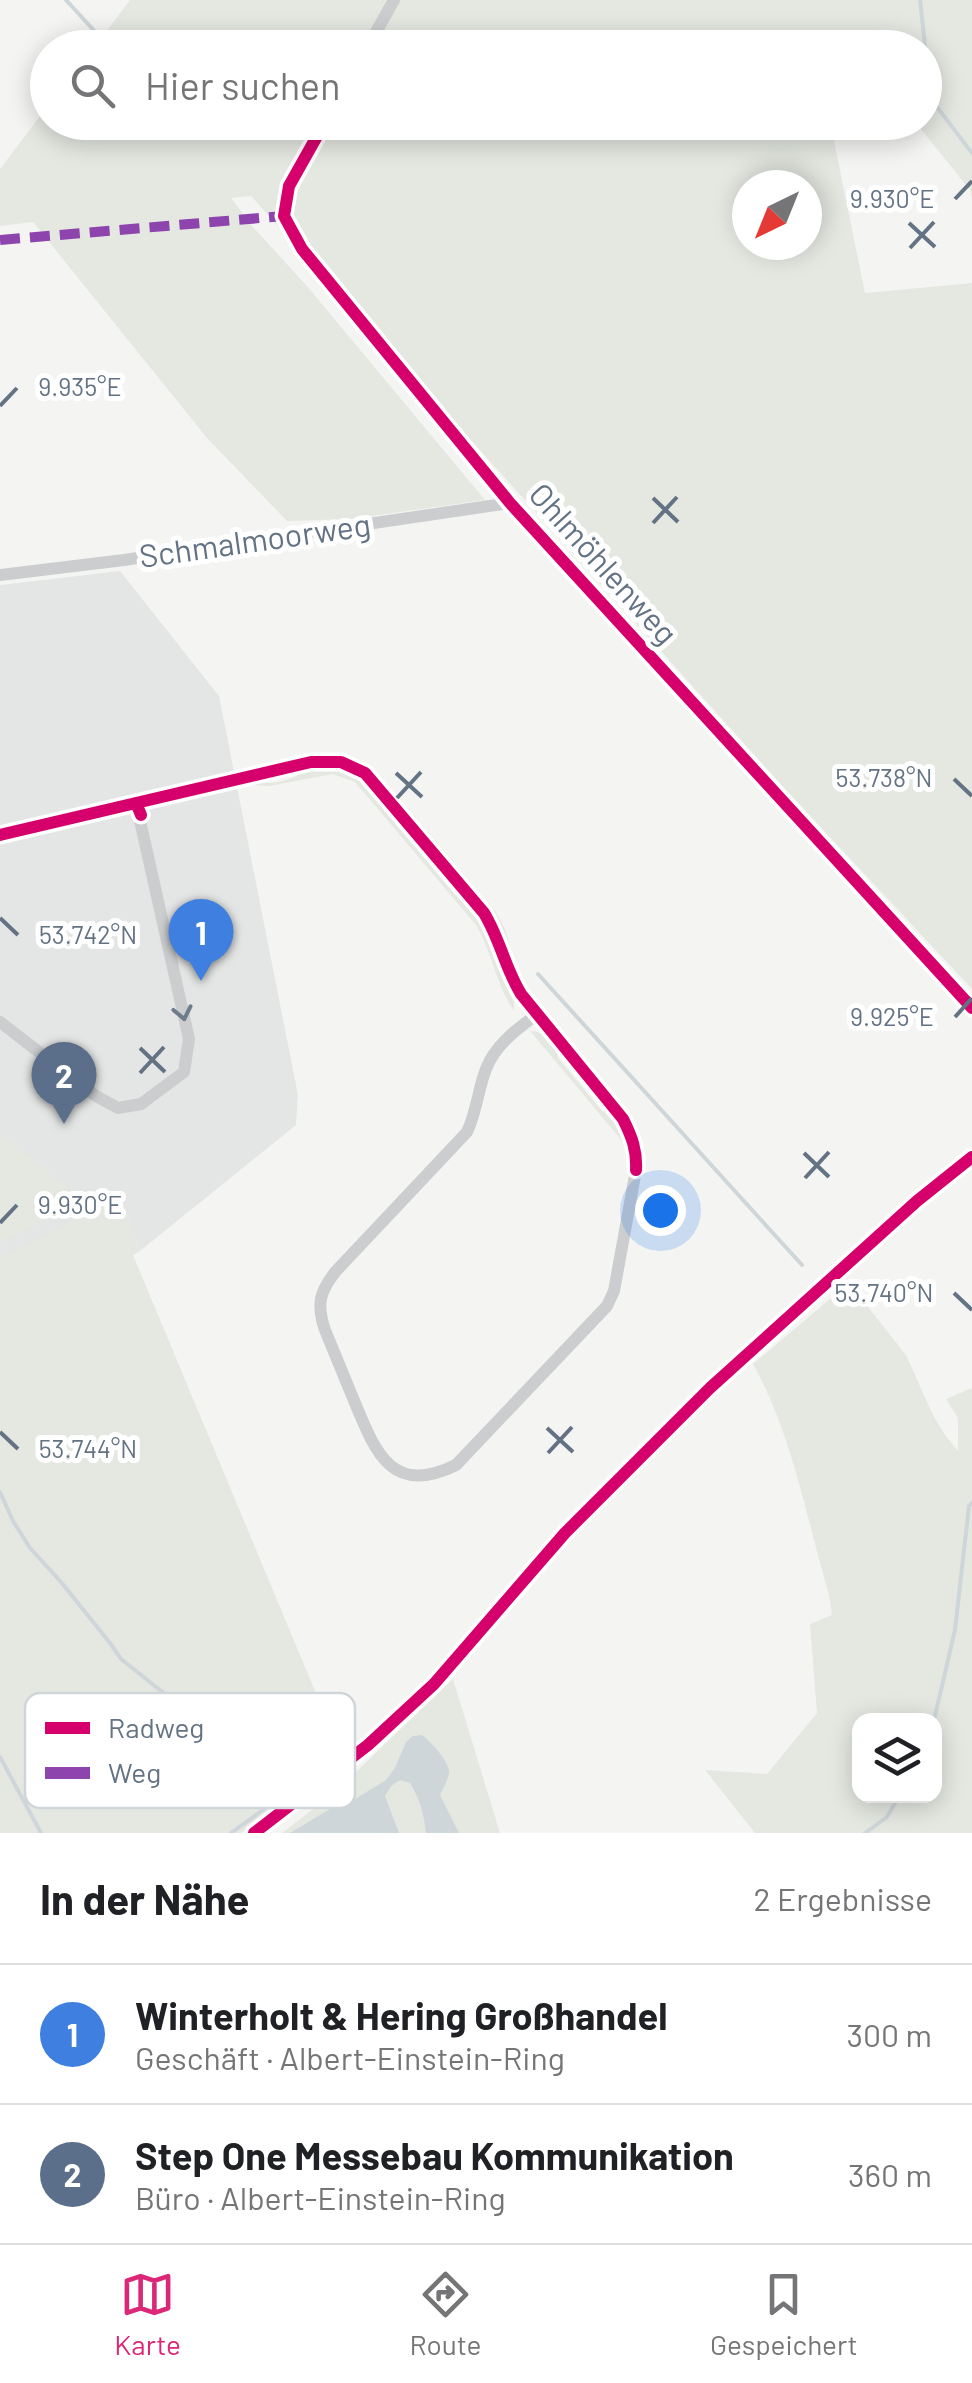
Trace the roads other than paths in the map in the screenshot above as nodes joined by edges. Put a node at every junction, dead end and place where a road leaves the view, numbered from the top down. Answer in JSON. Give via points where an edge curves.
{"nodes":[{"id":1,"x":394,"y":0,"type":"edge"},
{"id":2,"x":377,"y":30,"type":"edge"},
{"id":3,"x":314,"y":140,"type":"edge"},
{"id":4,"x":510,"y":504,"type":"junction"},
{"id":5,"x":0,"y":574,"type":"edge"},
{"id":6,"x":138,"y":809,"type":"junction"},
{"id":7,"x":0,"y":835,"type":"edge"},
{"id":8,"x":972,"y":1008,"type":"edge"},
{"id":9,"x":536,"y":1015,"type":"junction"},
{"id":10,"x":0,"y":1022,"type":"edge"},
{"id":11,"x":972,"y":1157,"type":"edge"},
{"id":12,"x":781,"y":1321,"type":"dead end"}],
"edges":[{"from":1,"to":2,"type":"street"},
{"from":3,"to":4,"type":"street","name":"Ohlmöhlenweg","via":[[289,186],[284,216],[302,250]]},
{"from":4,"to":5,"type":"street","name":"Schmalmoorweg"},
{"from":4,"to":8,"type":"street","name":"Ohlmöhlenweg"},
{"from":6,"to":7,"type":"street"},
{"from":6,"to":9,"type":"street","via":[[311,762],[352,766],[376,783],[484,913]]},
{"from":6,"to":10,"type":"street","one_way":true,"via":[[188,1039],[184,1072],[141,1104],[118,1108]]},
{"from":9,"to":9,"type":"street","via":[[632,1138],[636,1170],[614,1291],[456,1466],[422,1477],[406,1474],[371,1443],[324,1330],[320,1301],[336,1271],[467,1132],[492,1056]]},
{"from":11,"to":12,"type":"street"}]}
